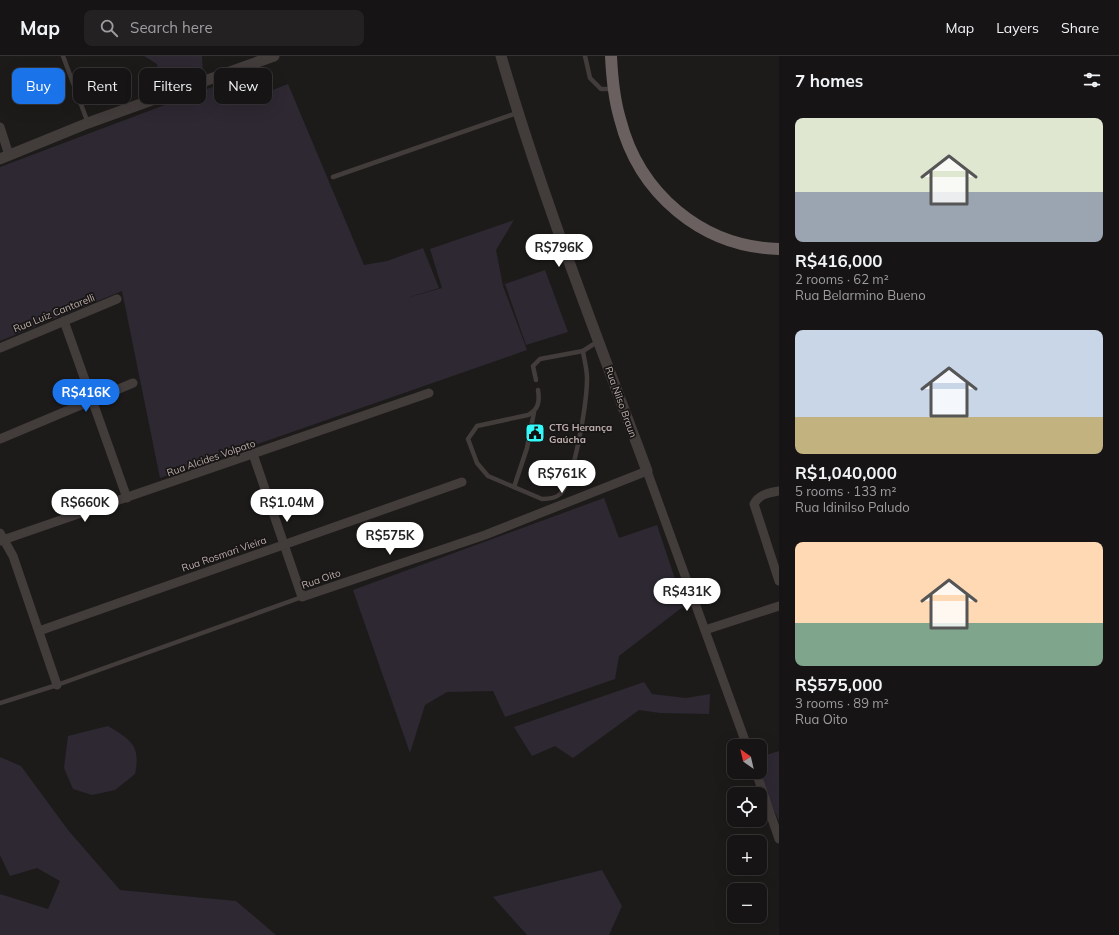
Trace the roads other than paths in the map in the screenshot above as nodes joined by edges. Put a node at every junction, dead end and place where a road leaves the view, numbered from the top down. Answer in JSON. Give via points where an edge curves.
{"nodes":[{"id":1,"x":63,"y":56,"type":"edge"},
{"id":2,"x":274,"y":56,"type":"edge"},
{"id":3,"x":501,"y":56,"type":"edge"},
{"id":4,"x":585,"y":56,"type":"edge"},
{"id":5,"x":611,"y":56,"type":"edge"},
{"id":6,"x":614,"y":89,"type":"junction"},
{"id":7,"x":517,"y":113,"type":"junction"},
{"id":8,"x":88,"y":123,"type":"junction"},
{"id":9,"x":0,"y":127,"type":"edge"},
{"id":10,"x":4,"y":157,"type":"edge"},
{"id":11,"x":333,"y":177,"type":"dead end"},
{"id":12,"x":779,"y":249,"type":"edge"},
{"id":13,"x":117,"y":299,"type":"dead end"},
{"id":14,"x":64,"y":321,"type":"junction"},
{"id":15,"x":599,"y":341,"type":"junction"},
{"id":16,"x":0,"y":348,"type":"edge"},
{"id":17,"x":583,"y":350,"type":"junction"},
{"id":18,"x":536,"y":380,"type":"dead end"},
{"id":19,"x":133,"y":383,"type":"dead end"},
{"id":20,"x":538,"y":390,"type":"dead end"},
{"id":21,"x":429,"y":393,"type":"dead end"},
{"id":22,"x":92,"y":400,"type":"junction"},
{"id":23,"x":534,"y":412,"type":"junction"},
{"id":24,"x":0,"y":439,"type":"edge"},
{"id":25,"x":253,"y":454,"type":"junction"},
{"id":26,"x":647,"y":471,"type":"junction"},
{"id":27,"x":462,"y":482,"type":"dead end"},
{"id":28,"x":514,"y":487,"type":"junction"},
{"id":29,"x":779,"y":491,"type":"edge"},
{"id":30,"x":127,"y":498,"type":"junction"},
{"id":31,"x":1,"y":538,"type":"edge"},
{"id":32,"x":284,"y":545,"type":"junction"},
{"id":33,"x":779,"y":581,"type":"edge"},
{"id":34,"x":302,"y":597,"type":"junction"},
{"id":35,"x":779,"y":606,"type":"edge"},
{"id":36,"x":705,"y":630,"type":"junction"},
{"id":37,"x":39,"y":631,"type":"junction"},
{"id":38,"x":57,"y":685,"type":"junction"},
{"id":39,"x":0,"y":703,"type":"edge"},
{"id":40,"x":744,"y":739,"type":"edge"},
{"id":41,"x":758,"y":779,"type":"edge"},
{"id":42,"x":779,"y":839,"type":"edge"}],
"edges":[{"from":1,"to":8,"type":"lane"},
{"from":2,"to":8,"type":"street"},
{"from":3,"to":7,"type":"street","name":"Rua Nilso Braun"},
{"from":4,"to":6,"type":"lane","via":[[590,78],[601,89]]},
{"from":5,"to":6,"type":"highway"},
{"from":6,"to":12,"type":"highway","via":[[620,119],[634,156],[654,189],[670,206],[711,234],[757,248]]},
{"from":7,"to":11,"type":"lane"},
{"from":7,"to":15,"type":"street","name":"Rua Nilso Braun"},
{"from":8,"to":10,"type":"street"},
{"from":9,"to":10,"type":"street"},
{"from":13,"to":14,"type":"street","name":"Rua Luiz Cantarelli"},
{"from":14,"to":16,"type":"street","name":"Rua Luiz Cantarelli"},
{"from":14,"to":22,"type":"street"},
{"from":15,"to":17,"type":"lane"},
{"from":15,"to":26,"type":"street","name":"Rua Nilso Braun"},
{"from":17,"to":18,"type":"lane","via":[[540,359],[533,366]]},
{"from":17,"to":28,"type":"lane","via":[[587,377],[586,403],[570,477],[560,495],[549,499],[542,499]]},
{"from":19,"to":22,"type":"street"},
{"from":20,"to":23,"type":"lane","via":[[540,401]]},
{"from":21,"to":25,"type":"street","name":"Rua Alcides Volpato"},
{"from":22,"to":24,"type":"street"},
{"from":22,"to":30,"type":"street"},
{"from":23,"to":28,"type":"lane","via":[[527,448]]},
{"from":23,"to":28,"type":"lane","via":[[477,426],[468,439],[477,463],[488,476]]},
{"from":25,"to":30,"type":"street","name":"Rua Alcides Volpato"},
{"from":25,"to":32,"type":"street"},
{"from":26,"to":34,"type":"street","name":"Rua Oito","via":[[485,535]]},
{"from":26,"to":36,"type":"street","name":"Rua Nilso Braun"},
{"from":27,"to":32,"type":"street","name":"Rua Rosmari Vieira"},
{"from":29,"to":33,"type":"street","via":[[761,496],[754,504]]},
{"from":30,"to":31,"type":"street","name":"Rua Alcides Volpato"},
{"from":31,"to":37,"type":"street","via":[[13,556]]},
{"from":32,"to":34,"type":"street"},
{"from":32,"to":37,"type":"street","name":"Rua Rosmari Vieira"},
{"from":34,"to":38,"type":"lane","name":"Rua Oito"},
{"from":35,"to":36,"type":"street"},
{"from":36,"to":40,"type":"street","name":"Rua Nilso Braun"},
{"from":37,"to":38,"type":"street"},
{"from":38,"to":39,"type":"lane","name":"Rua Oito"},
{"from":41,"to":42,"type":"street"}]}
